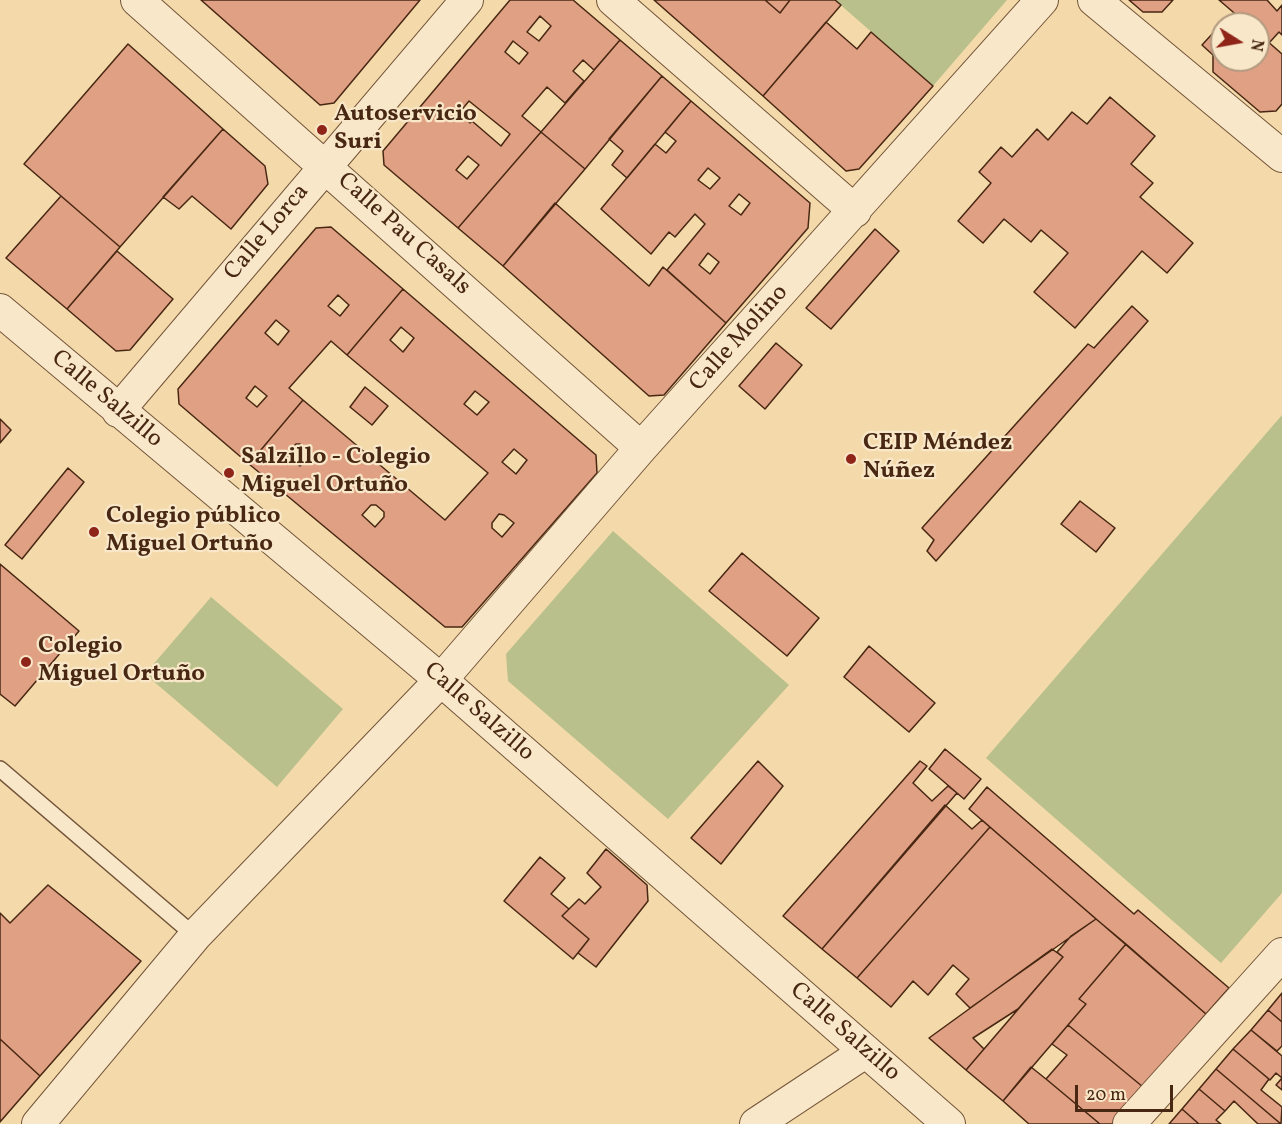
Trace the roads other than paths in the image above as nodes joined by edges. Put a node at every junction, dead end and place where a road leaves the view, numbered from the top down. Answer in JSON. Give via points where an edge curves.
{"nodes":[{"id":1,"x":137,"y":0,"type":"edge"},
{"id":2,"x":467,"y":0,"type":"edge"},
{"id":3,"x":614,"y":0,"type":"edge"},
{"id":4,"x":1042,"y":0,"type":"edge"},
{"id":5,"x":1094,"y":0,"type":"edge"},
{"id":6,"x":1279,"y":147,"type":"edge"},
{"id":7,"x":325,"y":165,"type":"junction"},
{"id":8,"x":855,"y":211,"type":"junction"},
{"id":9,"x":0,"y":310,"type":"edge"},
{"id":10,"x":118,"y":411,"type":"junction"},
{"id":11,"x":641,"y":448,"type":"junction"},
{"id":12,"x":441,"y":680,"type":"junction"},
{"id":13,"x":0,"y":769,"type":"edge"},
{"id":14,"x":195,"y":936,"type":"junction"},
{"id":15,"x":1282,"y":954,"type":"edge"},
{"id":16,"x":865,"y":1052,"type":"junction"},
{"id":17,"x":38,"y":1124,"type":"edge"},
{"id":18,"x":756,"y":1124,"type":"edge"},
{"id":19,"x":949,"y":1124,"type":"edge"},
{"id":20,"x":1129,"y":1124,"type":"edge"}],
"edges":[{"from":1,"to":7,"type":"street","name":"Calle Pau Casals"},
{"from":2,"to":7,"type":"street","name":"Calle Lorca"},
{"from":3,"to":8,"type":"street"},
{"from":4,"to":8,"type":"street","name":"Calle Molino"},
{"from":5,"to":6,"type":"street"},
{"from":7,"to":10,"type":"street","name":"Calle Lorca"},
{"from":7,"to":11,"type":"street","name":"Calle Pau Casals"},
{"from":8,"to":11,"type":"street","name":"Calle Molino"},
{"from":9,"to":10,"type":"street","name":"Calle Salzillo"},
{"from":10,"to":12,"type":"street","name":"Calle Salzillo"},
{"from":11,"to":12,"type":"street","name":"Calle Molino"},
{"from":12,"to":14,"type":"street","name":"Calle Molino"},
{"from":12,"to":16,"type":"street","name":"Calle Salzillo"},
{"from":13,"to":14,"type":"lane"},
{"from":14,"to":17,"type":"street","name":"Calle Molino"},
{"from":15,"to":20,"type":"street"},
{"from":16,"to":18,"type":"street"},
{"from":16,"to":19,"type":"street","name":"Calle Salzillo"}]}
